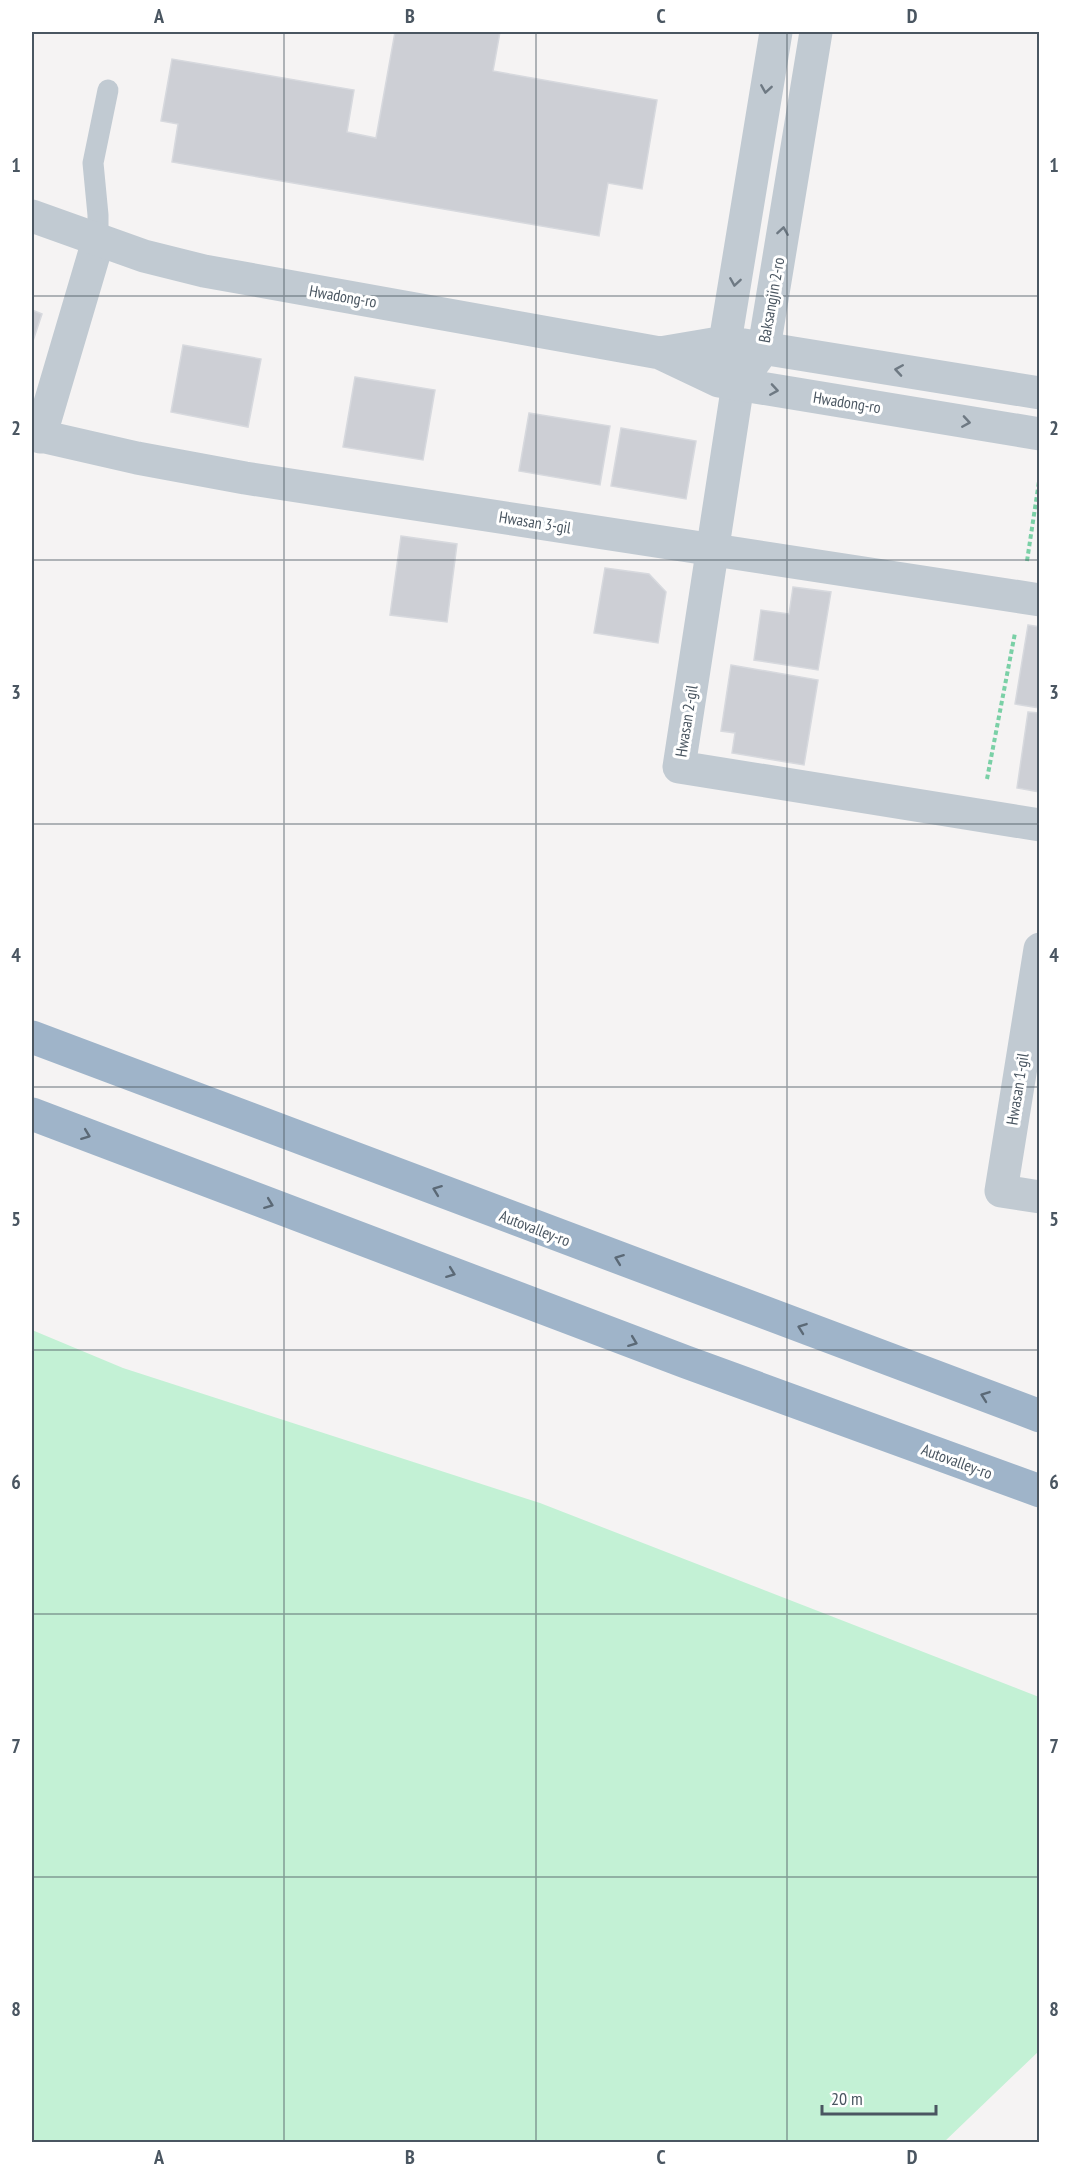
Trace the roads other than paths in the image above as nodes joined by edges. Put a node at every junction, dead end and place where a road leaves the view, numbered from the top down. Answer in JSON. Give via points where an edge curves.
{"nodes":[{"id":1,"x":776,"y":32,"type":"edge"},
{"id":2,"x":816,"y":32,"type":"edge"},
{"id":3,"x":108,"y":90,"type":"dead end"},
{"id":4,"x":32,"y":216,"type":"edge"},
{"id":5,"x":98,"y":241,"type":"junction"},
{"id":6,"x":725,"y":342,"type":"junction"},
{"id":7,"x":764,"y":348,"type":"junction"},
{"id":8,"x":660,"y":352,"type":"junction"},
{"id":9,"x":738,"y":384,"type":"junction"},
{"id":10,"x":1040,"y":393,"type":"edge"},
{"id":11,"x":1040,"y":434,"type":"edge"},
{"id":12,"x":36,"y":436,"type":"edge"},
{"id":13,"x":713,"y":550,"type":"junction"},
{"id":14,"x":1030,"y":598,"type":"edge"},
{"id":15,"x":1040,"y":825,"type":"edge"},
{"id":16,"x":1040,"y":948,"type":"edge"},
{"id":17,"x":32,"y":1037,"type":"edge"},
{"id":18,"x":32,"y":1114,"type":"edge"},
{"id":19,"x":1040,"y":1197,"type":"edge"},
{"id":20,"x":1040,"y":1416,"type":"edge"},
{"id":21,"x":1040,"y":1491,"type":"edge"}],
"edges":[{"from":1,"to":6,"type":"street","one_way":true},
{"from":7,"to":2,"type":"street","name":"Baksangjin 2-ro","one_way":true},
{"from":3,"to":5,"type":"lane","via":[[93,163]]},
{"from":4,"to":5,"type":"street","name":"Hwadong-ro"},
{"from":5,"to":8,"type":"street","name":"Hwadong-ro","via":[[204,271]]},
{"from":5,"to":12,"type":"street"},
{"from":6,"to":7,"type":"street","name":"Hwadong-ro"},
{"from":6,"to":8,"type":"street","name":"Hwadong-ro"},
{"from":6,"to":9,"type":"street"},
{"from":7,"to":9,"type":"street","name":"Baksangjin 2-ro"},
{"from":10,"to":7,"type":"street","name":"Hwadong-ro","one_way":true},
{"from":8,"to":9,"type":"street","name":"Hwadong-ro","via":[[719,381]]},
{"from":9,"to":11,"type":"street","name":"Hwadong-ro","one_way":true},
{"from":9,"to":13,"type":"street","name":"Hwasan 2-gil"},
{"from":12,"to":13,"type":"street","name":"Hwasan 3-gil","via":[[245,477]]},
{"from":13,"to":14,"type":"street","name":"Hwasan 3-gil"},
{"from":13,"to":15,"type":"street","name":"Hwasan 2-gil","via":[[679,767]]},
{"from":16,"to":19,"type":"street","name":"Hwasan 1-gil","via":[[1001,1191]]},
{"from":20,"to":17,"type":"highway","name":"Autovalley-ro","one_way":true},
{"from":18,"to":21,"type":"highway","name":"Autovalley-ro","one_way":true,"via":[[686,1362]]}]}
